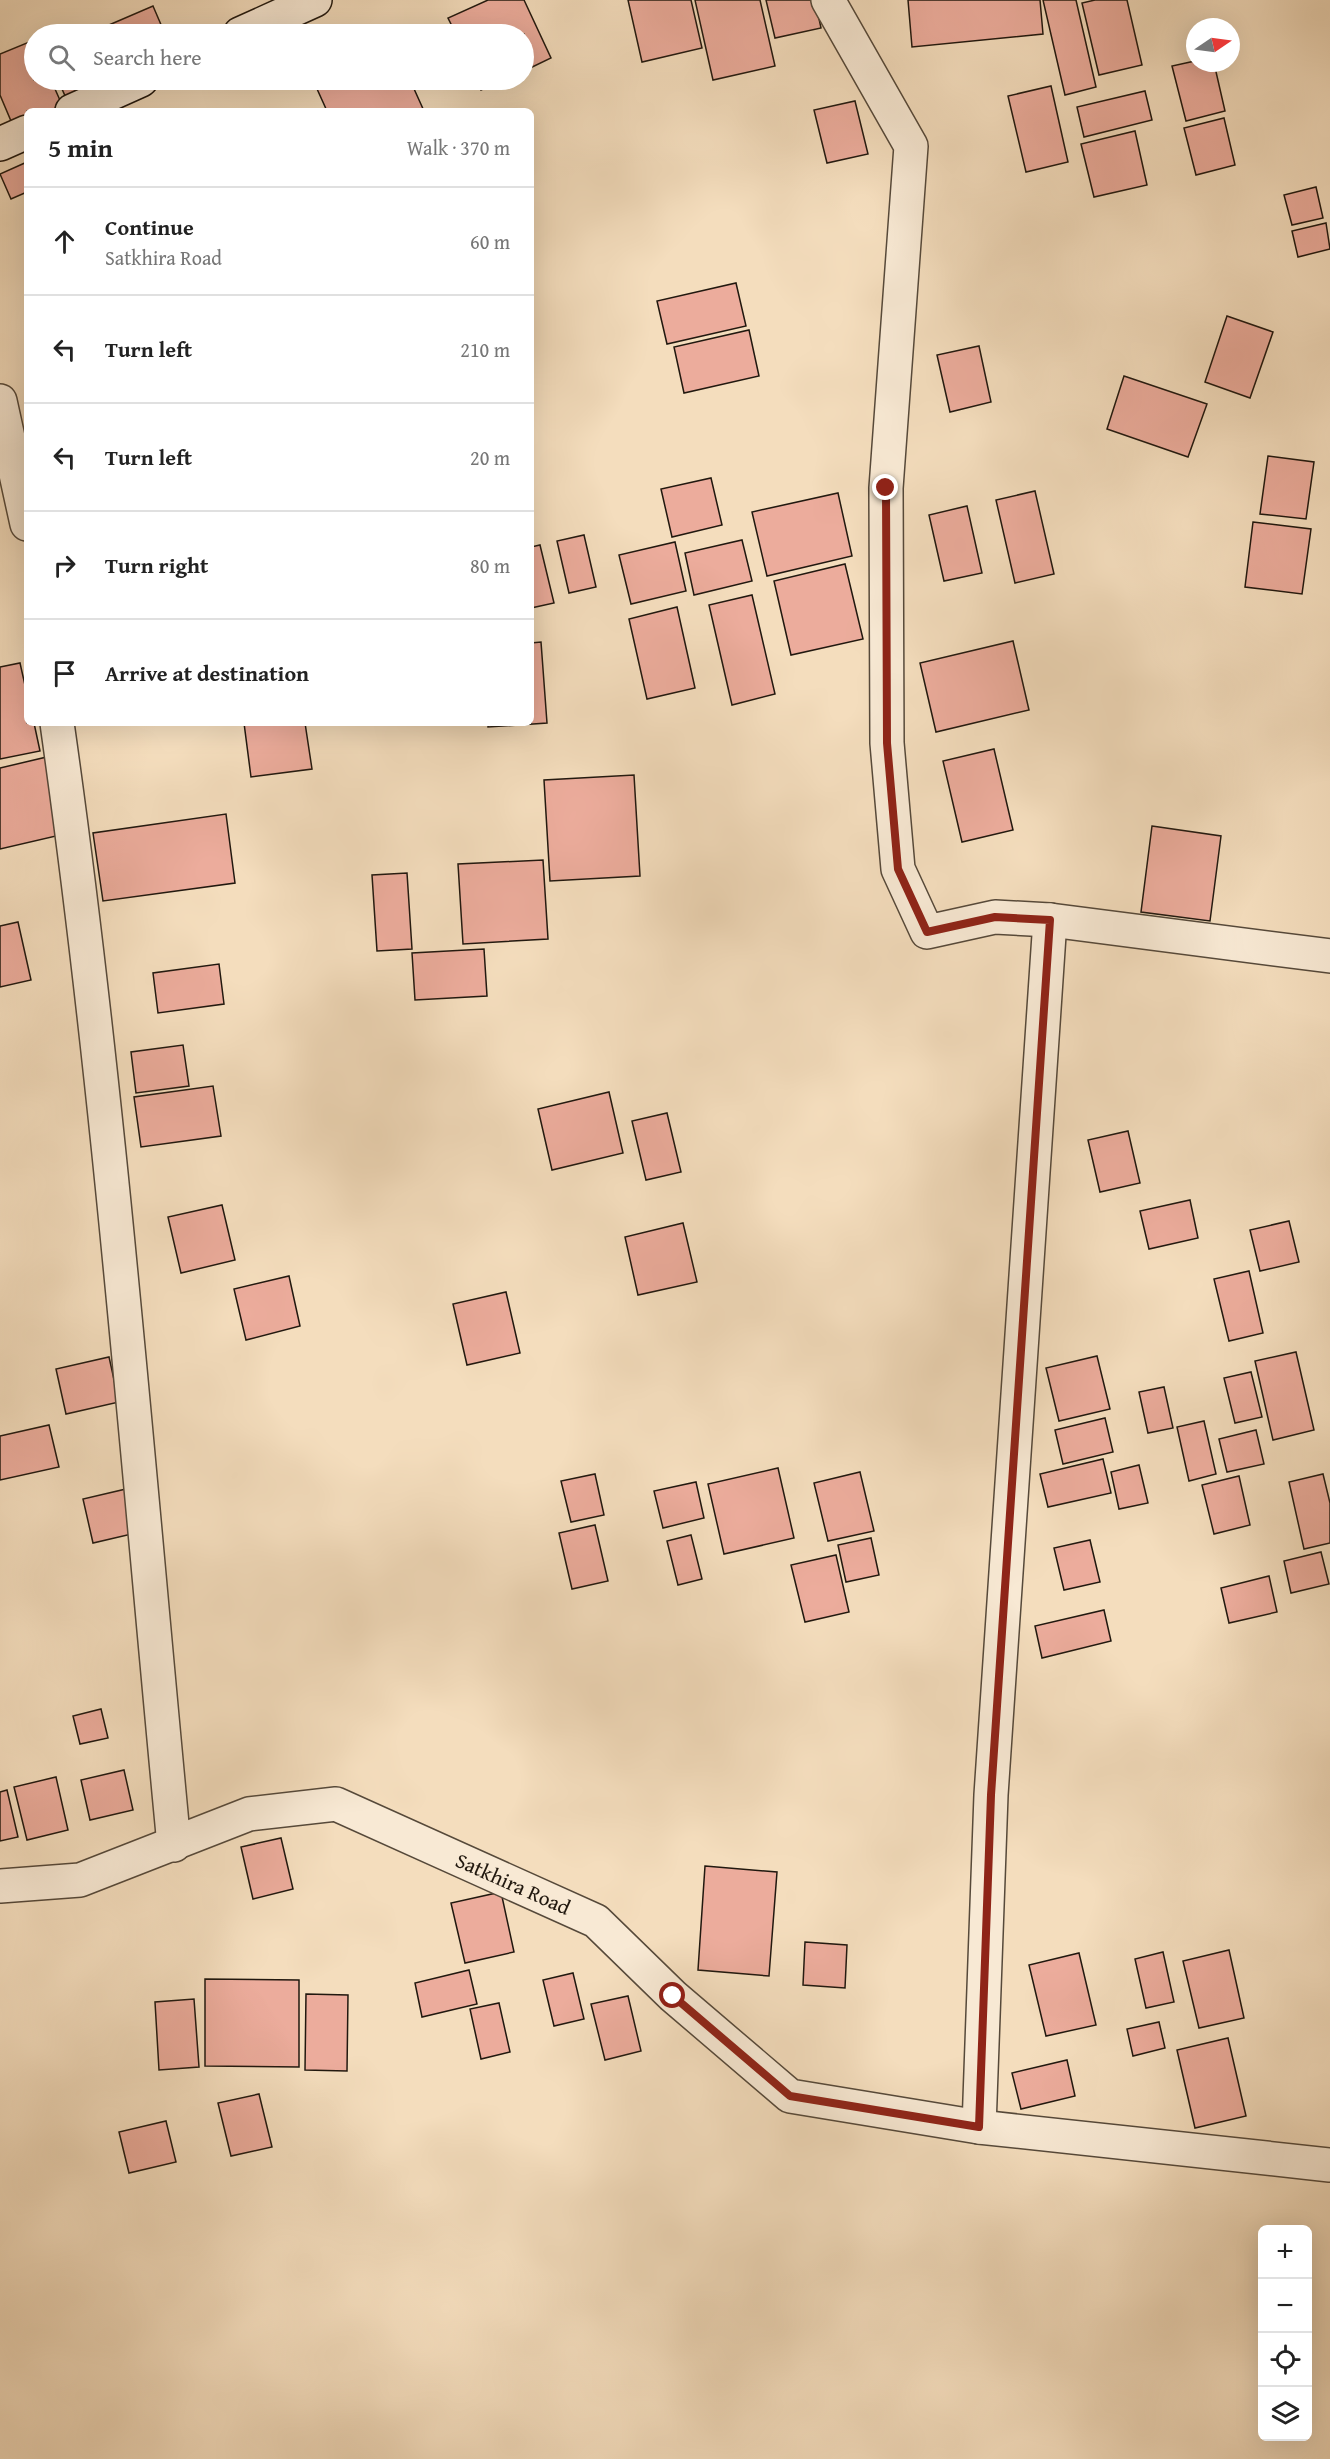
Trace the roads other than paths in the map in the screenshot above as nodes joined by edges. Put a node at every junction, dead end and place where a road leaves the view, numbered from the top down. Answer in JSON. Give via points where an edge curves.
{"nodes":[{"id":1,"x":315,"y":0,"type":"edge"},
{"id":2,"x":828,"y":0,"type":"edge"},
{"id":3,"x":262,"y":24,"type":"edge"},
{"id":4,"x":119,"y":90,"type":"edge"},
{"id":5,"x":79,"y":108,"type":"edge"},
{"id":6,"x":24,"y":133,"type":"edge"},
{"id":7,"x":0,"y":144,"type":"edge"},
{"id":8,"x":0,"y":401,"type":"edge"},
{"id":9,"x":24,"y":510,"type":"edge"},
{"id":10,"x":57,"y":726,"type":"edge"},
{"id":11,"x":1050,"y":920,"type":"junction"},
{"id":12,"x":1330,"y":956,"type":"edge"},
{"id":13,"x":174,"y":1845,"type":"junction"},
{"id":14,"x":0,"y":1886,"type":"edge"},
{"id":15,"x":979,"y":2127,"type":"junction"},
{"id":16,"x":1330,"y":2165,"type":"edge"}],
"edges":[{"from":1,"to":3,"type":"street"},
{"from":2,"to":11,"type":"street","via":[[910,146],[886,488],[887,743],[898,869],[927,932],[995,917]]},
{"from":4,"to":5,"type":"street"},
{"from":6,"to":7,"type":"street"},
{"from":8,"to":9,"type":"street"},
{"from":10,"to":13,"type":"street","via":[[121,1257]]},
{"from":11,"to":12,"type":"street"},
{"from":11,"to":15,"type":"street","via":[[991,1795]]},
{"from":13,"to":14,"type":"street","name":"Satkhira Road","via":[[80,1880]]},
{"from":13,"to":15,"type":"street","name":"Satkhira Road","via":[[249,1814],[336,1804],[596,1921],[673,1996],[790,2096]]},
{"from":15,"to":16,"type":"street","name":"Satkhira Road"}]}
